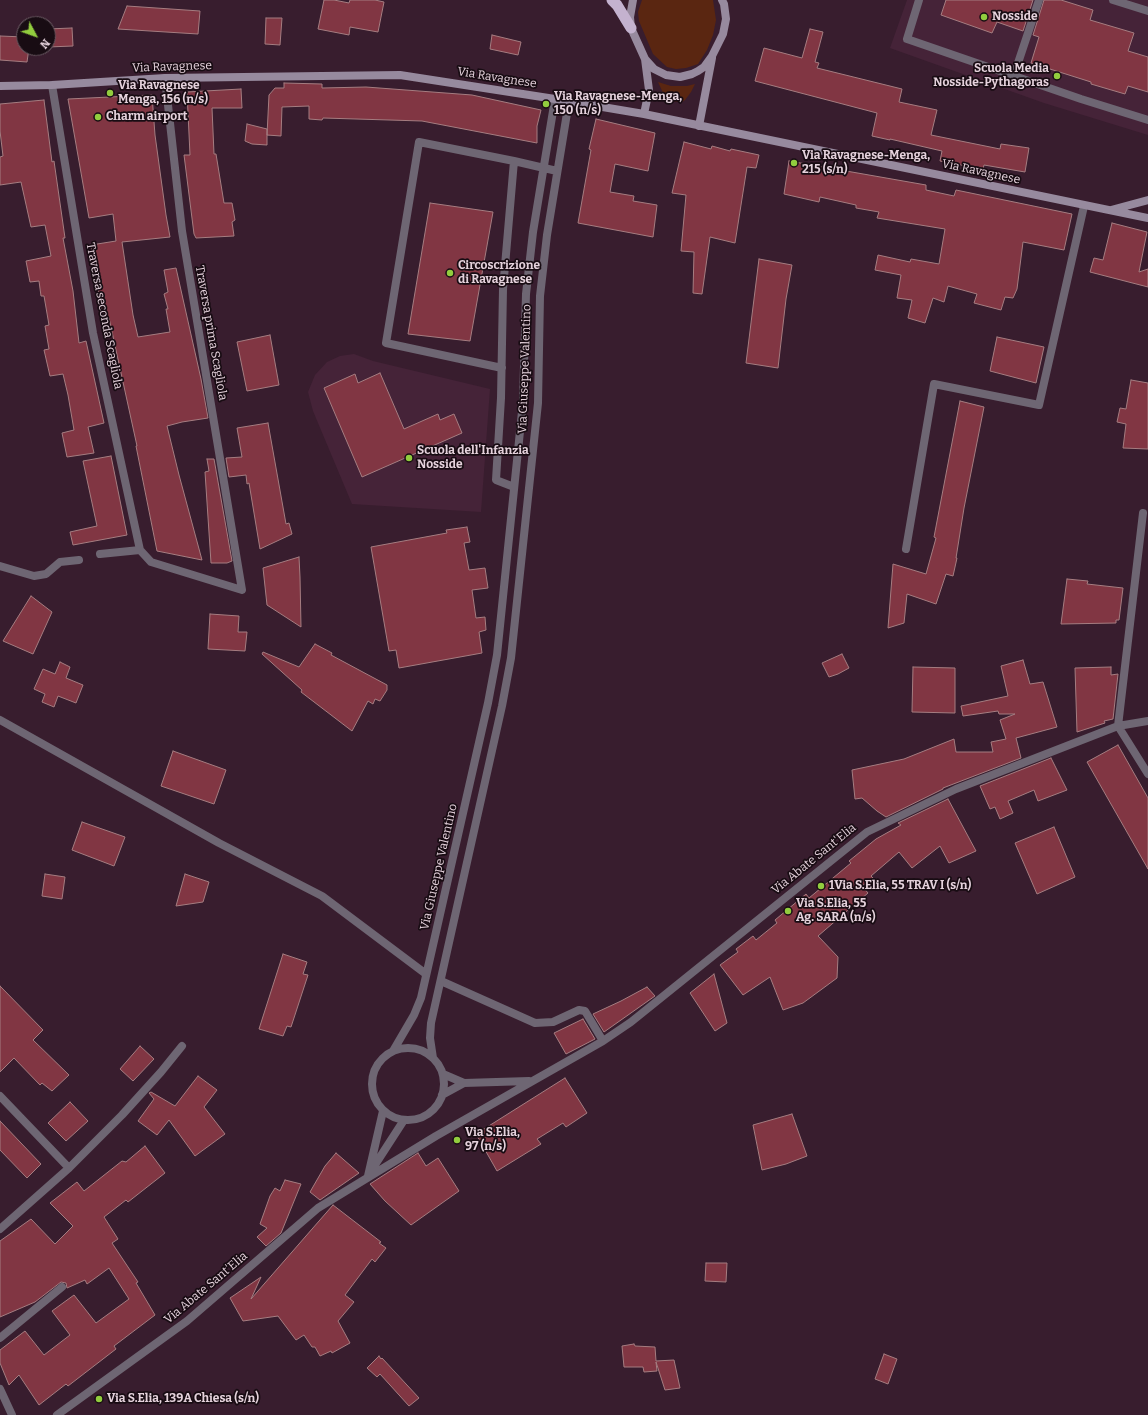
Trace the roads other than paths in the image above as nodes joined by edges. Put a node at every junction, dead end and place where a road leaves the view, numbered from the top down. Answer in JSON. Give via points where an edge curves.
{"nodes":[{"id":1,"x":612,"y":0,"type":"edge"},
{"id":2,"x":633,"y":0,"type":"edge"},
{"id":3,"x":722,"y":0,"type":"edge"},
{"id":4,"x":919,"y":0,"type":"edge"},
{"id":5,"x":1039,"y":0,"type":"edge"},
{"id":6,"x":1113,"y":0,"type":"edge"},
{"id":7,"x":1148,"y":11,"type":"edge"},
{"id":8,"x":631,"y":28,"type":"junction"},
{"id":9,"x":712,"y":56,"type":"junction"},
{"id":10,"x":645,"y":59,"type":"junction"},
{"id":11,"x":1014,"y":75,"type":"junction"},
{"id":12,"x":165,"y":78,"type":"junction"},
{"id":13,"x":52,"y":85,"type":"junction"},
{"id":14,"x":0,"y":86,"type":"edge"},
{"id":15,"x":554,"y":99,"type":"junction"},
{"id":16,"x":569,"y":101,"type":"junction"},
{"id":17,"x":644,"y":114,"type":"junction"},
{"id":18,"x":1148,"y":120,"type":"edge"},
{"id":19,"x":700,"y":126,"type":"junction"},
{"id":20,"x":514,"y":161,"type":"junction"},
{"id":21,"x":543,"y":168,"type":"junction"},
{"id":22,"x":557,"y":171,"type":"junction"},
{"id":23,"x":1148,"y":200,"type":"edge"},
{"id":24,"x":1084,"y":206,"type":"junction"},
{"id":25,"x":1108,"y":210,"type":"junction"},
{"id":26,"x":1148,"y":218,"type":"edge"},
{"id":27,"x":502,"y":368,"type":"junction"},
{"id":28,"x":514,"y":486,"type":"junction"},
{"id":29,"x":1143,"y":513,"type":"dead end"},
{"id":30,"x":906,"y":549,"type":"dead end"},
{"id":31,"x":140,"y":550,"type":"junction"},
{"id":32,"x":100,"y":554,"type":"dead end"},
{"id":33,"x":79,"y":560,"type":"dead end"},
{"id":34,"x":0,"y":566,"type":"edge"},
{"id":35,"x":492,"y":682,"type":"junction"},
{"id":36,"x":506,"y":686,"type":"junction"},
{"id":37,"x":0,"y":720,"type":"edge"},
{"id":38,"x":1148,"y":721,"type":"edge"},
{"id":39,"x":1118,"y":726,"type":"junction"},
{"id":40,"x":1148,"y":774,"type":"edge"},
{"id":41,"x":426,"y":974,"type":"junction"},
{"id":42,"x":441,"y":981,"type":"junction"},
{"id":43,"x":603,"y":1041,"type":"junction"},
{"id":44,"x":182,"y":1046,"type":"dead end"},
{"id":45,"x":393,"y":1051,"type":"junction"},
{"id":46,"x":433,"y":1058,"type":"junction"},
{"id":47,"x":443,"y":1074,"type":"junction"},
{"id":48,"x":530,"y":1081,"type":"junction"},
{"id":49,"x":464,"y":1083,"type":"junction"},
{"id":50,"x":442,"y":1095,"type":"junction"},
{"id":51,"x":0,"y":1096,"type":"edge"},
{"id":52,"x":383,"y":1111,"type":"junction"},
{"id":53,"x":404,"y":1120,"type":"junction"},
{"id":54,"x":69,"y":1168,"type":"junction"},
{"id":55,"x":368,"y":1176,"type":"junction"},
{"id":56,"x":0,"y":1229,"type":"edge"},
{"id":57,"x":62,"y":1287,"type":"dead end"},
{"id":58,"x":0,"y":1338,"type":"edge"},
{"id":59,"x":0,"y":1389,"type":"edge"},
{"id":60,"x":12,"y":1415,"type":"edge"},
{"id":61,"x":57,"y":1415,"type":"edge"}],
"edges":[{"from":1,"to":8,"type":"highway"},
{"from":2,"to":8,"type":"main road"},
{"from":3,"to":9,"type":"main road","via":[[726,19]]},
{"from":4,"to":11,"type":"street","via":[[907,39]]},
{"from":5,"to":11,"type":"street"},
{"from":6,"to":7,"type":"street"},
{"from":8,"to":10,"type":"main road"},
{"from":9,"to":10,"type":"main road","via":[[698,71],[680,77],[666,75],[654,69]]},
{"from":9,"to":19,"type":"main road"},
{"from":10,"to":17,"type":"main road","via":[[649,90]]},
{"from":11,"to":18,"type":"street"},
{"from":12,"to":13,"type":"main road","name":"Via Ravagnese"},
{"from":12,"to":15,"type":"main road","name":"Via Ravagnese","via":[[400,75]]},
{"from":12,"to":31,"type":"street","name":"Traversa prima Scagliola","via":[[182,231],[242,590],[151,562]]},
{"from":13,"to":14,"type":"main road","name":"Via Ravagnese"},
{"from":13,"to":31,"type":"street","name":"Traversa seconda Scagliola","via":[[93,333]]},
{"from":15,"to":16,"type":"main road","name":"Via Ravagnese"},
{"from":15,"to":21,"type":"street","name":"Via Giuseppe Valentino"},
{"from":16,"to":17,"type":"main road","name":"Via Ravagnese"},
{"from":16,"to":22,"type":"street","name":"Via Giuseppe Valentino"},
{"from":17,"to":19,"type":"main road","name":"Via Ravagnese"},
{"from":19,"to":24,"type":"main road","name":"Via Ravagnese"},
{"from":20,"to":21,"type":"street"},
{"from":20,"to":27,"type":"street","via":[[503,289]]},
{"from":20,"to":27,"type":"street","via":[[419,142],[386,343]]},
{"from":21,"to":22,"type":"street"},
{"from":21,"to":28,"type":"street","name":"Via Giuseppe Valentino","via":[[526,294],[523,402]]},
{"from":22,"to":36,"type":"street","name":"Via Giuseppe Valentino","via":[[546,235],[540,296],[538,403]]},
{"from":23,"to":25,"type":"main road"},
{"from":24,"to":25,"type":"main road","name":"Via Ravagnese"},
{"from":24,"to":30,"type":"street","via":[[1039,405],[934,384]]},
{"from":25,"to":26,"type":"main road","name":"Via Ravagnese"},
{"from":27,"to":28,"type":"street","via":[[496,480]]},
{"from":28,"to":35,"type":"street","name":"Via Giuseppe Valentino"},
{"from":29,"to":39,"type":"street"},
{"from":31,"to":32,"type":"street"},
{"from":33,"to":34,"type":"street","via":[[60,562],[46,574],[34,576]]},
{"from":35,"to":36,"type":"street"},
{"from":35,"to":41,"type":"street","name":"Via Giuseppe Valentino"},
{"from":36,"to":42,"type":"street","name":"Via Giuseppe Valentino"},
{"from":37,"to":41,"type":"street","via":[[219,843],[322,896]]},
{"from":38,"to":39,"type":"street","name":"Via Abate Sant'Elia"},
{"from":39,"to":40,"type":"street"},
{"from":39,"to":43,"type":"street","name":"Via Abate Sant'Elia","via":[[956,788],[867,832],[631,1022]]},
{"from":41,"to":45,"type":"street","name":"Via Giuseppe Valentino","via":[[414,1015]]},
{"from":42,"to":43,"type":"street","via":[[535,1023],[553,1022],[579,1010],[585,1011]]},
{"from":42,"to":46,"type":"street","name":"Via Giuseppe Valentino","via":[[430,1030]]},
{"from":43,"to":48,"type":"street","name":"Via Abate Sant'Elia"},
{"from":44,"to":54,"type":"street","via":[[122,1115]]},
{"from":45,"to":46,"type":"street","via":[[407,1048],[421,1050]]},
{"from":45,"to":52,"type":"street","via":[[382,1059],[374,1071],[372,1085],[375,1099]]},
{"from":46,"to":47,"type":"street"},
{"from":47,"to":49,"type":"street","name":"Via Abate Sant'Elia"},
{"from":47,"to":50,"type":"street"},
{"from":48,"to":49,"type":"street","name":"Via Abate Sant'Elia"},
{"from":48,"to":55,"type":"street","name":"Via Abate Sant'Elia"},
{"from":49,"to":50,"type":"street","name":"Via Abate Sant'Elia"},
{"from":50,"to":53,"type":"street","via":[[436,1106],[427,1114],[416,1119]]},
{"from":51,"to":54,"type":"street"},
{"from":52,"to":53,"type":"street"},
{"from":52,"to":55,"type":"street"},
{"from":53,"to":55,"type":"street","name":"Via Abate Sant'Elia"},
{"from":54,"to":56,"type":"street"},
{"from":55,"to":61,"type":"street","name":"Via Abate Sant'Elia","via":[[318,1208],[187,1321]]},
{"from":57,"to":58,"type":"street"},
{"from":59,"to":60,"type":"street"}]}
